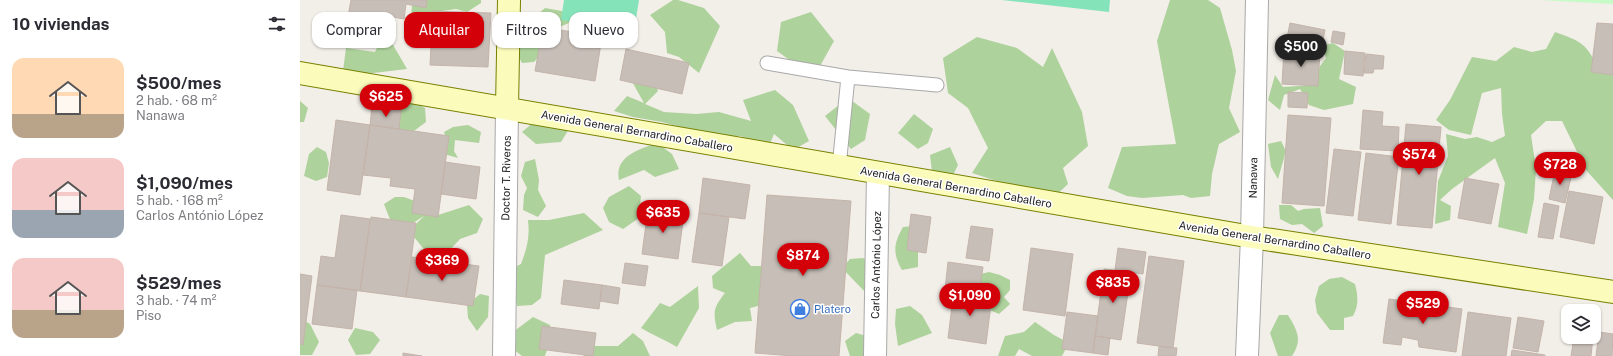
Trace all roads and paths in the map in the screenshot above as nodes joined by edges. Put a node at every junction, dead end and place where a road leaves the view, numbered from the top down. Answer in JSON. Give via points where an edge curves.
{"nodes":[{"id":1,"x":509,"y":0,"type":"edge"},
{"id":2,"x":1257,"y":0,"type":"edge"},
{"id":3,"x":767,"y":63,"type":"dead end"},
{"id":4,"x":300,"y":73,"type":"edge"},
{"id":5,"x":848,"y":77,"type":"junction"},
{"id":6,"x":937,"y":85,"type":"dead end"},
{"id":7,"x":507,"y":108,"type":"junction"},
{"id":8,"x":839,"y":167,"type":"junction"},
{"id":9,"x":878,"y":173,"type":"junction"},
{"id":10,"x":1252,"y":237,"type":"junction"},
{"id":11,"x":1613,"y":292,"type":"edge"},
{"id":12,"x":504,"y":356,"type":"edge"},
{"id":13,"x":874,"y":356,"type":"edge"},
{"id":14,"x":1247,"y":356,"type":"edge"}],
"edges":[{"from":1,"to":7,"type":"main road","name":"Doctor T. Riveros"},
{"from":2,"to":10,"type":"street","name":"Nanawa"},
{"from":3,"to":5,"type":"lane"},
{"from":4,"to":7,"type":"main road","name":"Avenida General Bernardino Caballero"},
{"from":5,"to":6,"type":"lane"},
{"from":5,"to":8,"type":"lane"},
{"from":7,"to":8,"type":"main road","name":"Avenida General Bernardino Caballero"},
{"from":7,"to":12,"type":"street","name":"Doctor T. Riveros"},
{"from":8,"to":9,"type":"main road","name":"Avenida General Bernardino Caballero"},
{"from":9,"to":10,"type":"main road","name":"Avenida General Bernardino Caballero"},
{"from":9,"to":13,"type":"street","name":"Carlos António López"},
{"from":10,"to":11,"type":"main road","name":"Avenida General Bernardino Caballero"},
{"from":10,"to":14,"type":"street","name":"Nanawa"}]}
